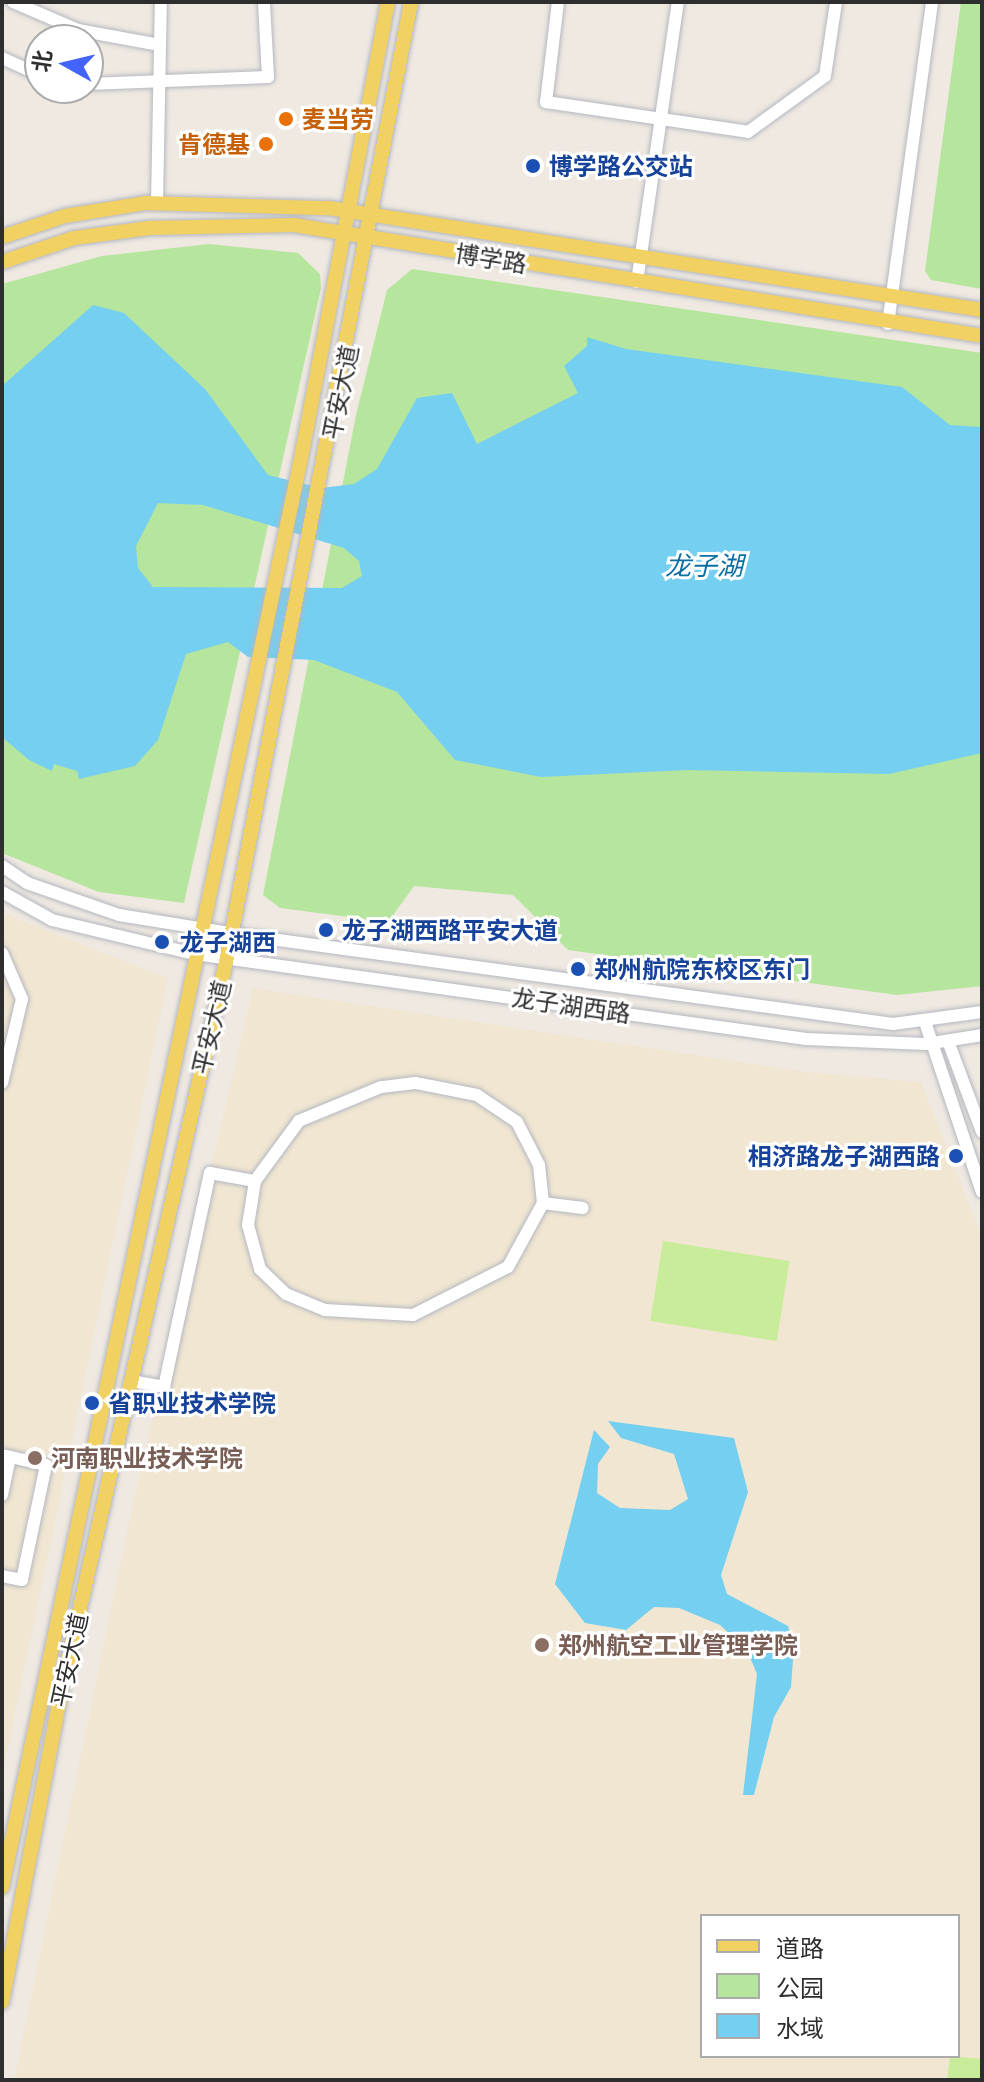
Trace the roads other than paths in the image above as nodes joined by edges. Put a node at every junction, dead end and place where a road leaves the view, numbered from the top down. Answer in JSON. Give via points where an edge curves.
{"nodes":[{"id":1,"x":13,"y":2,"type":"edge"},
{"id":2,"x":46,"y":2,"type":"edge"},
{"id":3,"x":161,"y":2,"type":"edge"},
{"id":4,"x":264,"y":2,"type":"edge"},
{"id":5,"x":388,"y":2,"type":"edge"},
{"id":6,"x":411,"y":2,"type":"edge"},
{"id":7,"x":558,"y":2,"type":"edge"},
{"id":8,"x":678,"y":2,"type":"edge"},
{"id":9,"x":836,"y":2,"type":"edge"},
{"id":10,"x":932,"y":2,"type":"edge"},
{"id":11,"x":40,"y":15,"type":"junction"},
{"id":12,"x":160,"y":45,"type":"junction"},
{"id":13,"x":2,"y":58,"type":"edge"},
{"id":14,"x":24,"y":68,"type":"edge"},
{"id":15,"x":159,"y":83,"type":"junction"},
{"id":16,"x":104,"y":84,"type":"edge"},
{"id":17,"x":662,"y":120,"type":"junction"},
{"id":18,"x":157,"y":203,"type":"junction"},
{"id":19,"x":351,"y":211,"type":"junction"},
{"id":20,"x":375,"y":214,"type":"junction"},
{"id":21,"x":347,"y":233,"type":"junction"},
{"id":22,"x":2,"y":237,"type":"edge"},
{"id":23,"x":370,"y":238,"type":"junction"},
{"id":24,"x":643,"y":256,"type":"junction"},
{"id":25,"x":2,"y":262,"type":"edge"},
{"id":26,"x":637,"y":282,"type":"junction"},
{"id":27,"x":892,"y":296,"type":"junction"},
{"id":28,"x":982,"y":310,"type":"edge"},
{"id":29,"x":888,"y":324,"type":"junction"},
{"id":30,"x":982,"y":336,"type":"edge"},
{"id":31,"x":2,"y":866,"type":"edge"},
{"id":32,"x":2,"y":892,"type":"edge"},
{"id":33,"x":200,"y":927,"type":"junction"},
{"id":34,"x":231,"y":932,"type":"junction"},
{"id":35,"x":2,"y":953,"type":"edge"},
{"id":36,"x":195,"y":954,"type":"junction"},
{"id":37,"x":227,"y":957,"type":"junction"},
{"id":38,"x":982,"y":1012,"type":"edge"},
{"id":39,"x":925,"y":1022,"type":"junction"},
{"id":40,"x":982,"y":1035,"type":"edge"},
{"id":41,"x":948,"y":1041,"type":"junction"},
{"id":42,"x":926,"y":1044,"type":"junction"},
{"id":43,"x":2,"y":1083,"type":"edge"},
{"id":44,"x":982,"y":1132,"type":"edge"},
{"id":45,"x":255,"y":1181,"type":"junction"},
{"id":46,"x":982,"y":1192,"type":"edge"},
{"id":47,"x":543,"y":1203,"type":"junction"},
{"id":48,"x":583,"y":1208,"type":"dead end"},
{"id":49,"x":131,"y":1381,"type":"junction"},
{"id":50,"x":6,"y":1456,"type":"edge"},
{"id":51,"x":2,"y":1495,"type":"edge"},
{"id":52,"x":2,"y":1576,"type":"edge"},
{"id":53,"x":2,"y":1887,"type":"edge"},
{"id":54,"x":2,"y":2002,"type":"edge"}],
"edges":[{"from":1,"to":11,"type":"street"},
{"from":2,"to":11,"type":"street"},
{"from":3,"to":12,"type":"street"},
{"from":4,"to":15,"type":"street","via":[[268,77]]},
{"from":5,"to":19,"type":"main road","name":"平安大道"},
{"from":6,"to":20,"type":"main road","name":"平安大道"},
{"from":7,"to":17,"type":"street","via":[[546,102]]},
{"from":8,"to":17,"type":"street"},
{"from":9,"to":17,"type":"street","via":[[825,76],[748,132]]},
{"from":10,"to":27,"type":"street"},
{"from":11,"to":12,"type":"street","via":[[105,37]]},
{"from":12,"to":15,"type":"street"},
{"from":13,"to":14,"type":"street"},
{"from":15,"to":16,"type":"street"},
{"from":15,"to":18,"type":"street"},
{"from":17,"to":24,"type":"street"},
{"from":18,"to":19,"type":"main road","name":"博学路"},
{"from":18,"to":22,"type":"main road","name":"博学路","via":[[65,216]]},
{"from":19,"to":20,"type":"main road","name":"博学路"},
{"from":19,"to":21,"type":"main road","name":"平安大道"},
{"from":20,"to":23,"type":"main road","name":"平安大道"},
{"from":20,"to":24,"type":"main road","name":"博学路"},
{"from":21,"to":23,"type":"main road","name":"博学路"},
{"from":21,"to":25,"type":"main road","name":"博学路","via":[[294,225],[149,228],[74,238]]},
{"from":21,"to":33,"type":"main road","name":"平安大道"},
{"from":23,"to":26,"type":"main road","name":"博学路"},
{"from":23,"to":34,"type":"main road","name":"平安大道"},
{"from":24,"to":26,"type":"street"},
{"from":24,"to":27,"type":"main road","name":"博学路"},
{"from":26,"to":29,"type":"main road","name":"博学路"},
{"from":27,"to":28,"type":"main road","name":"博学路"},
{"from":27,"to":29,"type":"street"},
{"from":29,"to":30,"type":"main road","name":"博学路"},
{"from":31,"to":33,"type":"street","name":"龙子湖西路","via":[[27,883],[119,915]]},
{"from":32,"to":36,"type":"street","name":"龙子湖西路","via":[[52,920]]},
{"from":33,"to":34,"type":"street","name":"龙子湖西路"},
{"from":33,"to":36,"type":"main road","name":"平安大道"},
{"from":34,"to":37,"type":"main road","name":"平安大道"},
{"from":34,"to":39,"type":"street","name":"龙子湖西路","via":[[606,987]]},
{"from":35,"to":43,"type":"street","via":[[22,999]]},
{"from":36,"to":37,"type":"street","name":"龙子湖西路"},
{"from":36,"to":53,"type":"main road","name":"平安大道"},
{"from":37,"to":42,"type":"street","name":"龙子湖西路","via":[[806,1039]]},
{"from":37,"to":49,"type":"main road","name":"平安大道"},
{"from":38,"to":39,"type":"street","name":"龙子湖西路"},
{"from":39,"to":42,"type":"street"},
{"from":40,"to":41,"type":"street","name":"龙子湖西路"},
{"from":41,"to":42,"type":"street","name":"龙子湖西路"},
{"from":41,"to":44,"type":"street"},
{"from":42,"to":46,"type":"street"},
{"from":45,"to":47,"type":"street","via":[[299,1121],[381,1087],[415,1083],[477,1095],[517,1122],[539,1165]]},
{"from":45,"to":47,"type":"street","via":[[248,1225],[260,1269],[286,1294],[325,1310],[372,1316],[413,1315],[508,1267]]},
{"from":45,"to":49,"type":"street","via":[[210,1173],[164,1387]]},
{"from":47,"to":48,"type":"street"},
{"from":49,"to":54,"type":"main road","name":"平安大道"},
{"from":50,"to":51,"type":"street"},
{"from":50,"to":52,"type":"street","via":[[46,1465],[22,1580]]}]}
